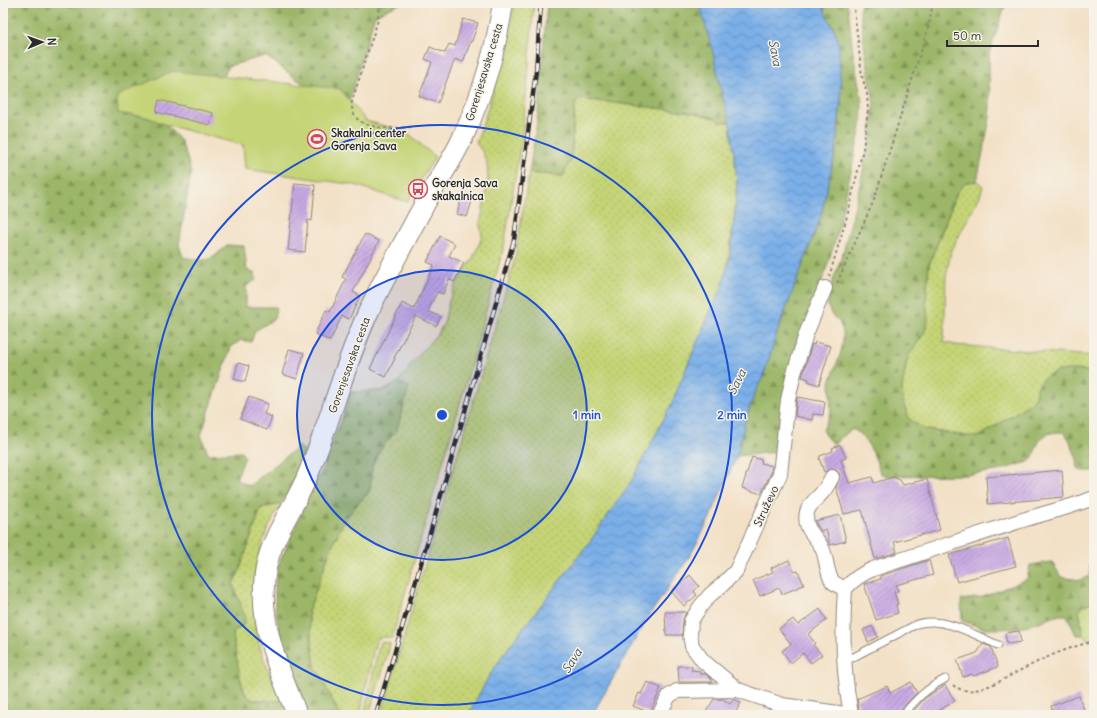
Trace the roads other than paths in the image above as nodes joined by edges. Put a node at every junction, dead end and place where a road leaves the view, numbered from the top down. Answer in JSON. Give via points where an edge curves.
{"nodes":[{"id":1,"x":503,"y":3,"type":"edge"},
{"id":2,"x":830,"y":288,"type":"road end"},
{"id":3,"x":832,"y":477,"type":"dead end"},
{"id":4,"x":1094,"y":498,"type":"edge"},
{"id":5,"x":845,"y":589,"type":"junction"},
{"id":6,"x":998,"y":645,"type":"dead end"},
{"id":7,"x":844,"y":662,"type":"junction"},
{"id":8,"x":945,"y":678,"type":"road end"},
{"id":9,"x":738,"y":690,"type":"junction"},
{"id":10,"x":297,"y":715,"type":"edge"},
{"id":11,"x":659,"y":715,"type":"edge"},
{"id":12,"x":851,"y":715,"type":"edge"},
{"id":13,"x":903,"y":715,"type":"edge"}],
"edges":[{"from":1,"to":10,"type":"street","name":"Gorenjesavska cesta","via":[[489,66],[469,123],[373,302],[351,354],[308,476],[277,534],[268,559],[264,584],[264,613],[270,645]]},
{"from":2,"to":9,"type":"street","name":"Struževo","via":[[806,334],[793,377],[780,474],[736,571],[710,595],[691,621],[692,646],[703,661]]},
{"from":3,"to":5,"type":"street","via":[[821,494],[811,503],[806,522],[812,535],[822,546],[833,582]]},
{"from":4,"to":5,"type":"street","via":[[873,569],[853,579]]},
{"from":5,"to":7,"type":"street","name":"Struževo"},
{"from":6,"to":7,"type":"lane","via":[[953,625],[938,621],[926,622],[917,624]]},
{"from":7,"to":12,"type":"street","name":"Struževo"},
{"from":8,"to":13,"type":"lane","via":[[919,696]]},
{"from":9,"to":11,"type":"street","name":"Struževo","via":[[677,691],[669,696]]},
{"from":9,"to":12,"type":"street","name":"Struževo","via":[[782,705]]}]}
